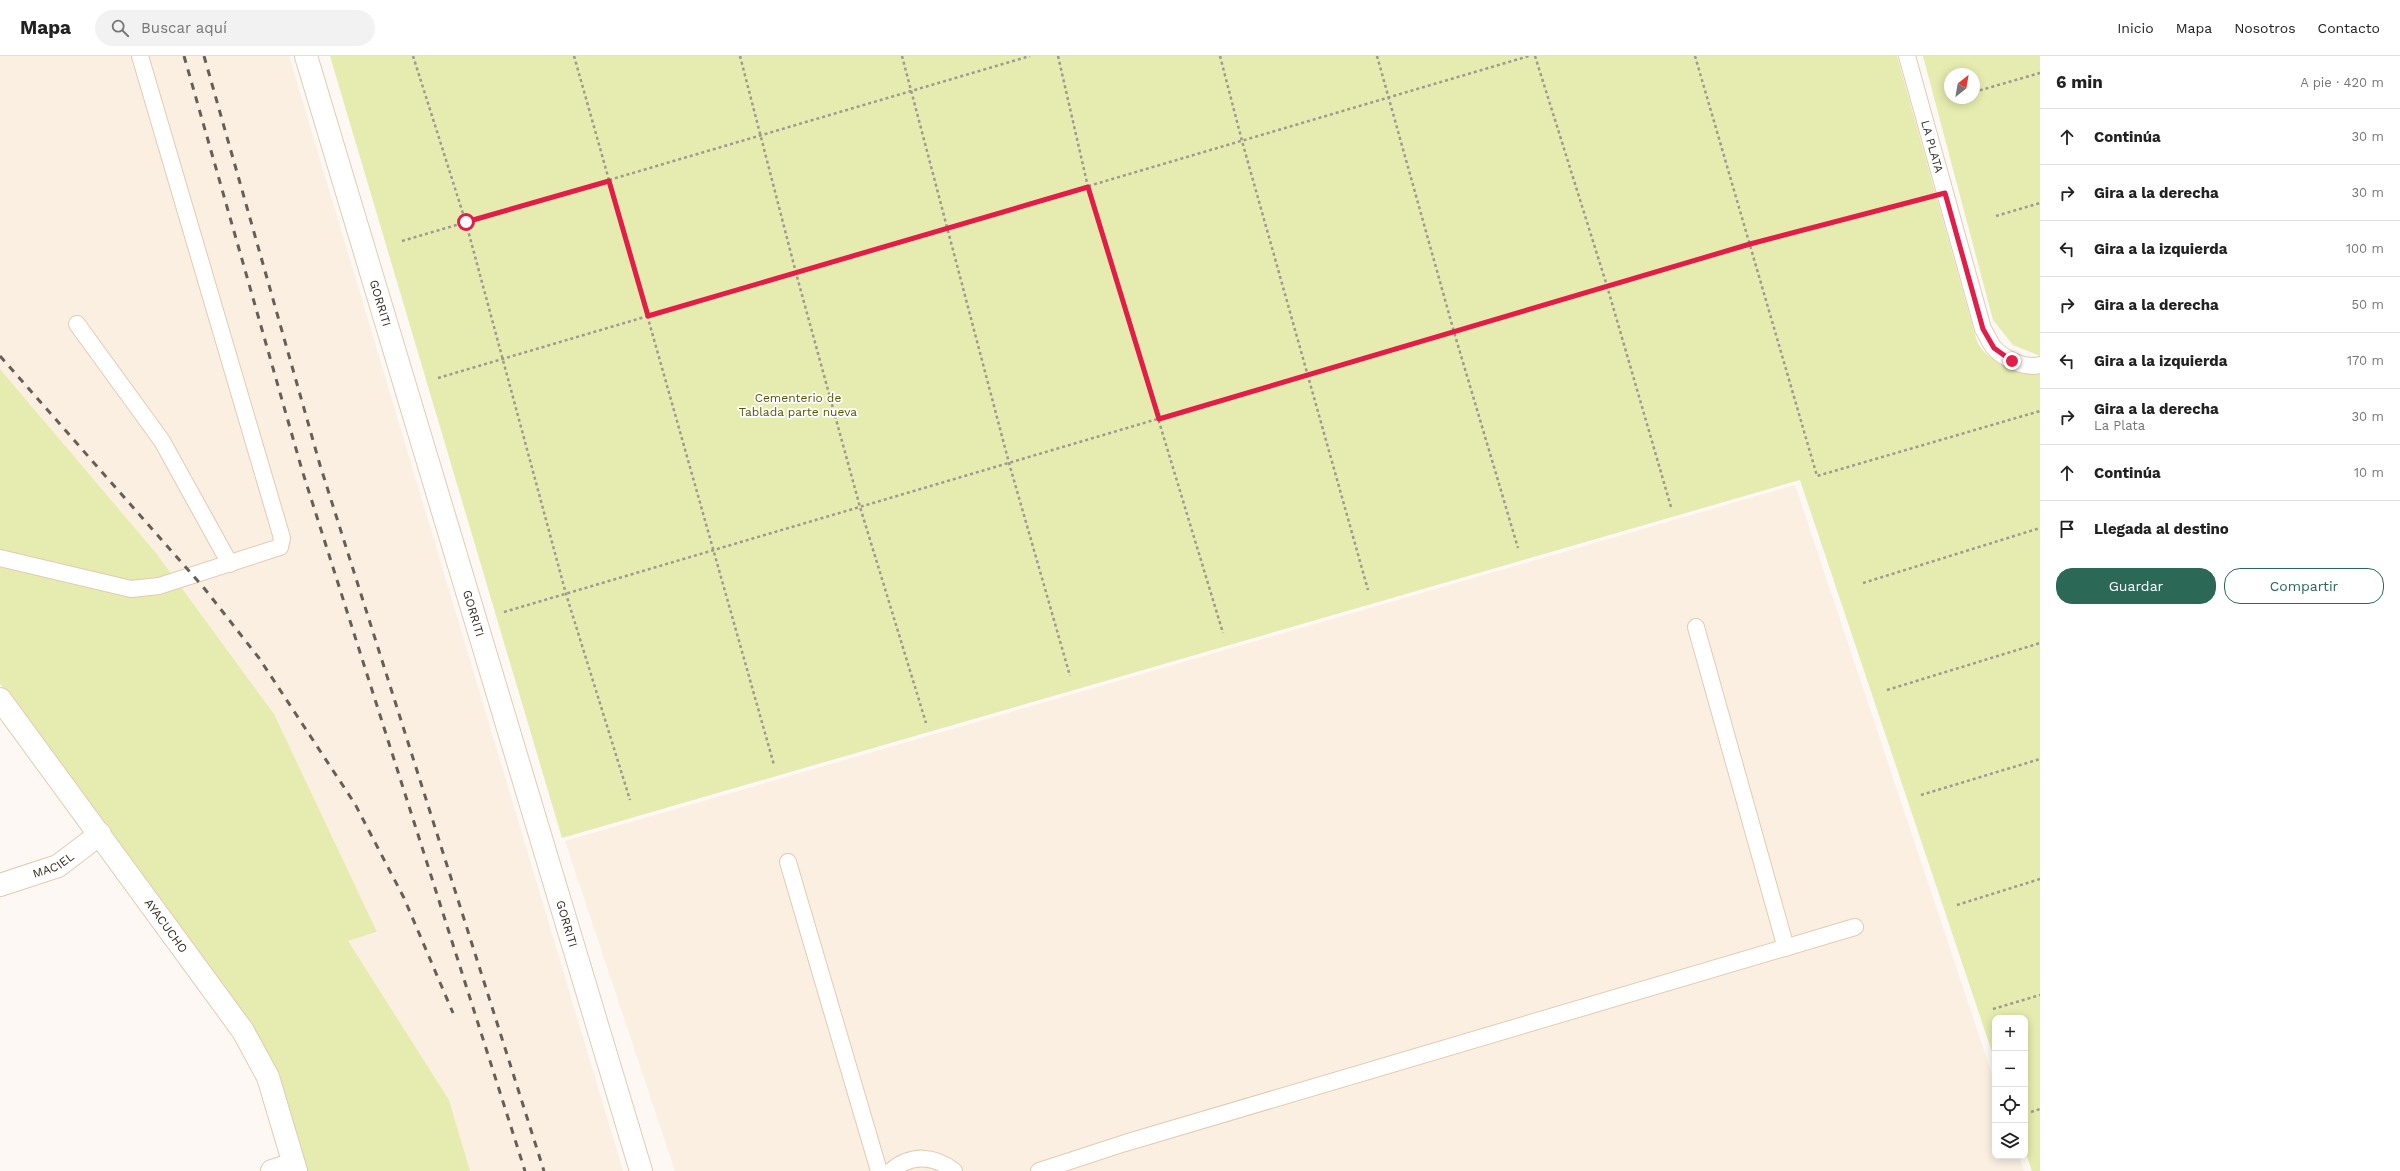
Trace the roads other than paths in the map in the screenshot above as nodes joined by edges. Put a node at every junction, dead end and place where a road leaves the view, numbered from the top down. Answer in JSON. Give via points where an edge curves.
{"nodes":[{"id":1,"x":140,"y":56,"type":"edge"},
{"id":2,"x":306,"y":56,"type":"edge"},
{"id":3,"x":1907,"y":56,"type":"edge"},
{"id":4,"x":77,"y":324,"type":"dead end"},
{"id":5,"x":2040,"y":365,"type":"edge"},
{"id":6,"x":0,"y":558,"type":"edge"},
{"id":7,"x":230,"y":564,"type":"junction"},
{"id":8,"x":1696,"y":627,"type":"dead end"},
{"id":9,"x":0,"y":699,"type":"edge"},
{"id":10,"x":100,"y":834,"type":"junction"},
{"id":11,"x":788,"y":862,"type":"dead end"},
{"id":12,"x":0,"y":885,"type":"edge"},
{"id":13,"x":1855,"y":927,"type":"dead end"},
{"id":14,"x":1786,"y":948,"type":"junction"},
{"id":15,"x":295,"y":1167,"type":"edge"},
{"id":16,"x":272,"y":1171,"type":"edge"},
{"id":17,"x":641,"y":1171,"type":"edge"},
{"id":18,"x":879,"y":1171,"type":"edge"},
{"id":19,"x":891,"y":1171,"type":"edge"},
{"id":20,"x":954,"y":1171,"type":"edge"},
{"id":21,"x":1039,"y":1171,"type":"edge"}],
"edges":[{"from":1,"to":7,"type":"lane","via":[[282,538],[280,547]]},
{"from":2,"to":17,"type":"street","name":"GORRITI"},
{"from":3,"to":5,"type":"lane","name":"LA PLATA","via":[[1983,329],[1994,348],[2012,361],[2034,367]]},
{"from":4,"to":7,"type":"lane","via":[[162,441]]},
{"from":6,"to":7,"type":"lane","via":[[131,589],[159,586]]},
{"from":8,"to":14,"type":"lane"},
{"from":9,"to":10,"type":"street","name":"AYACUCHO"},
{"from":10,"to":12,"type":"street","name":"MACIEL","via":[[58,866]]},
{"from":10,"to":15,"type":"street","name":"AYACUCHO","via":[[243,1031],[268,1077]]},
{"from":11,"to":18,"type":"lane"},
{"from":13,"to":14,"type":"lane"},
{"from":14,"to":21,"type":"lane","via":[[1132,1141]]},
{"from":15,"to":16,"type":"street"},
{"from":19,"to":20,"type":"lane","via":[[903,1162],[917,1158],[932,1159]]}]}
